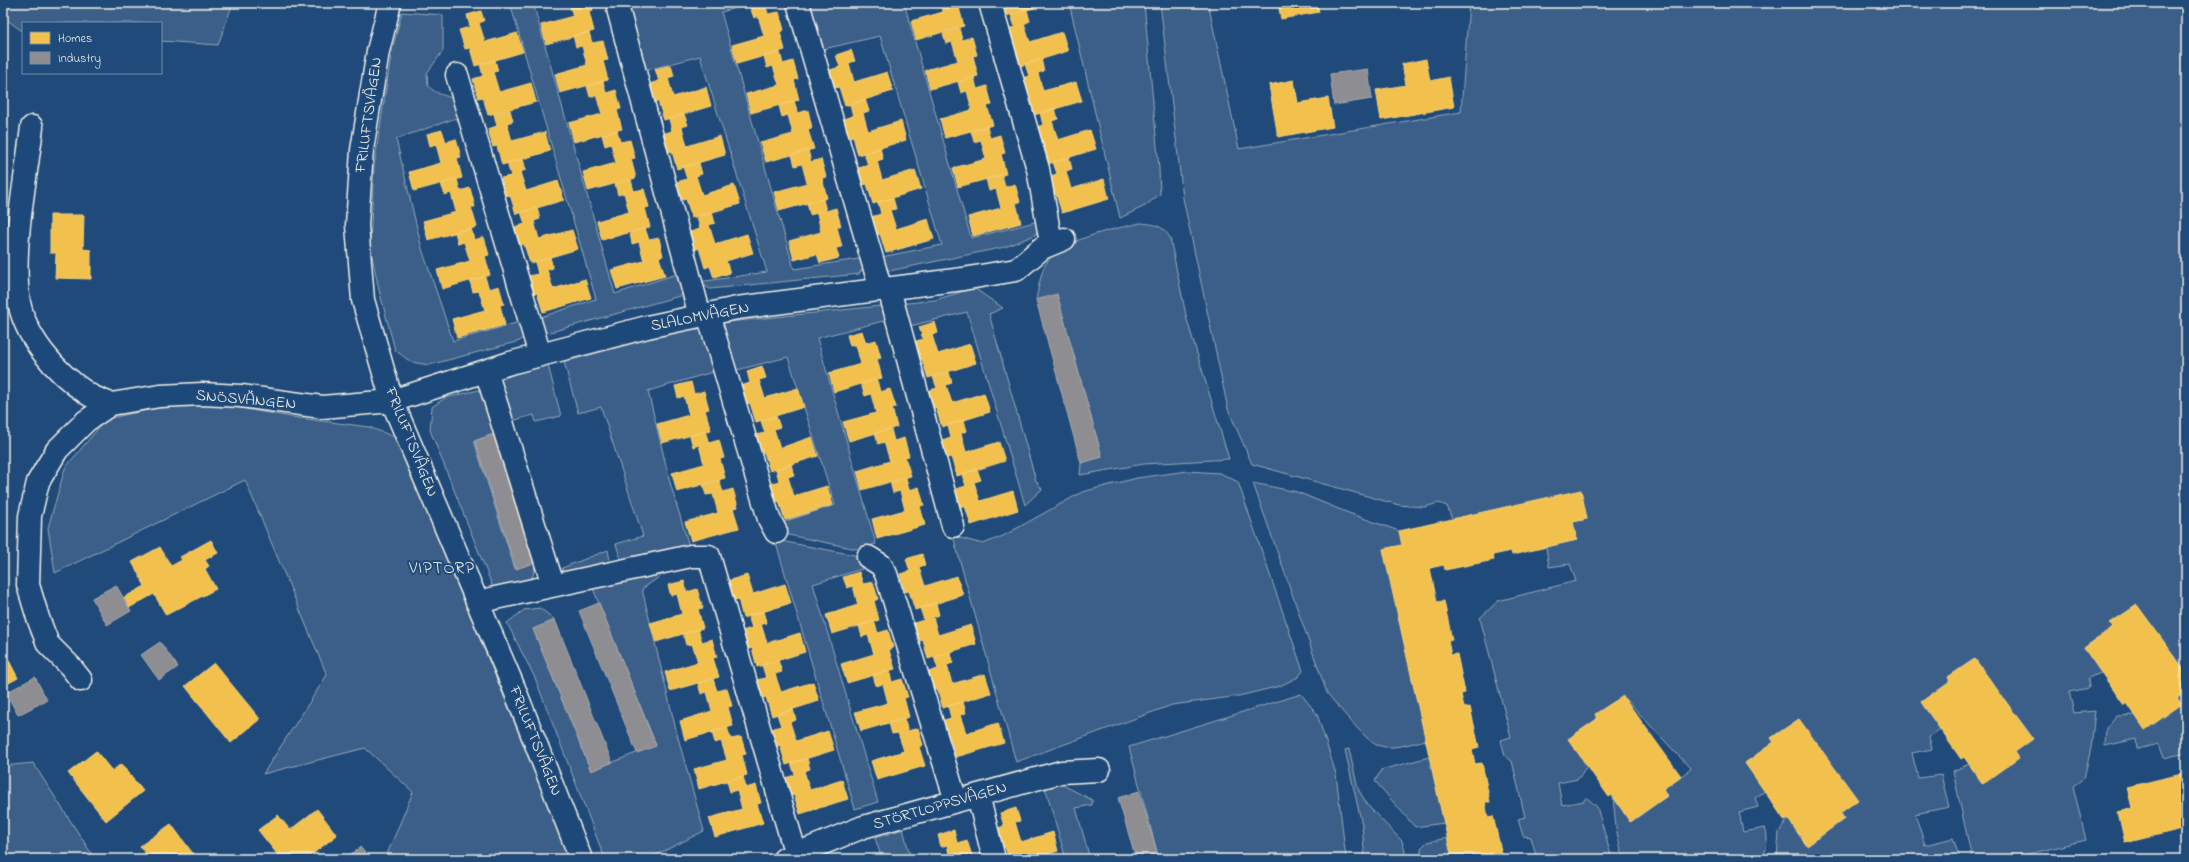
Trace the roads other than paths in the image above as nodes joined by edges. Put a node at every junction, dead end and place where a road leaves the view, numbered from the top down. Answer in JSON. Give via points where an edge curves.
{"nodes":[{"id":1,"x":390,"y":3,"type":"edge"},
{"id":2,"x":798,"y":3,"type":"edge"},
{"id":3,"x":990,"y":3,"type":"edge"},
{"id":4,"x":618,"y":9,"type":"dead end"},
{"id":5,"x":457,"y":75,"type":"dead end"},
{"id":6,"x":32,"y":127,"type":"dead end"},
{"id":7,"x":885,"y":289,"type":"junction"},
{"id":8,"x":704,"y":315,"type":"junction"},
{"id":9,"x":540,"y":355,"type":"junction"},
{"id":10,"x":486,"y":371,"type":"junction"},
{"id":11,"x":392,"y":401,"type":"junction"},
{"id":12,"x":111,"y":404,"type":"junction"},
{"id":13,"x":954,"y":526,"type":"dead end"},
{"id":14,"x":776,"y":532,"type":"dead end"},
{"id":15,"x":868,"y":557,"type":"dead end"},
{"id":16,"x":553,"y":585,"type":"junction"},
{"id":17,"x":478,"y":602,"type":"junction"},
{"id":18,"x":81,"y":680,"type":"dead end"},
{"id":19,"x":1099,"y":770,"type":"dead end"},
{"id":20,"x":978,"y":795,"type":"junction"},
{"id":21,"x":956,"y":801,"type":"junction"},
{"id":22,"x":797,"y":856,"type":"edge"},
{"id":23,"x":581,"y":859,"type":"edge"},
{"id":24,"x":994,"y":859,"type":"edge"}],
"edges":[{"from":1,"to":11,"type":"street","name":"FRILUFTSVÄGEN","via":[[378,51],[362,150],[357,225],[363,300]]},
{"from":2,"to":7,"type":"street"},
{"from":3,"to":7,"type":"street","name":"SLALOMVÄGEN","via":[[1058,241],[1016,270]]},
{"from":4,"to":8,"type":"street"},
{"from":5,"to":9,"type":"street"},
{"from":6,"to":12,"type":"street","via":[[16,260],[18,297],[28,326],[43,352],[65,376],[89,395]]},
{"from":7,"to":8,"type":"street","name":"SLALOMVÄGEN","via":[[736,308]]},
{"from":7,"to":13,"type":"street"},
{"from":8,"to":9,"type":"street","name":"SLALOMVÄGEN"},
{"from":8,"to":14,"type":"street","via":[[769,519]]},
{"from":9,"to":10,"type":"street","name":"SLALOMVÄGEN"},
{"from":10,"to":11,"type":"street","name":"SLALOMVÄGEN"},
{"from":10,"to":16,"type":"street"},
{"from":11,"to":12,"type":"street","name":"SNÖSVÄNGEN","via":[[322,407],[241,396],[202,394],[160,396]]},
{"from":11,"to":17,"type":"street","name":"FRILUFTSVÄGEN"},
{"from":12,"to":18,"type":"street","name":"SNÖSVÄNGEN","via":[[86,421],[57,450],[38,482],[30,516],[28,585],[38,618],[48,644]]},
{"from":15,"to":21,"type":"street","via":[[881,565],[886,574]]},
{"from":16,"to":17,"type":"street"},
{"from":16,"to":22,"type":"street","via":[[690,556],[709,556]]},
{"from":17,"to":23,"type":"street","name":"FRILUFTSVÄGEN"},
{"from":19,"to":20,"type":"street","name":"STÖRTLOPPSVÄGEN","via":[[1061,772]]},
{"from":20,"to":21,"type":"street","name":"STÖRTLOPPSVÄGEN"},
{"from":20,"to":24,"type":"street"},
{"from":21,"to":22,"type":"street","name":"STÖRTLOPPSVÄGEN","via":[[863,827]]}]}
